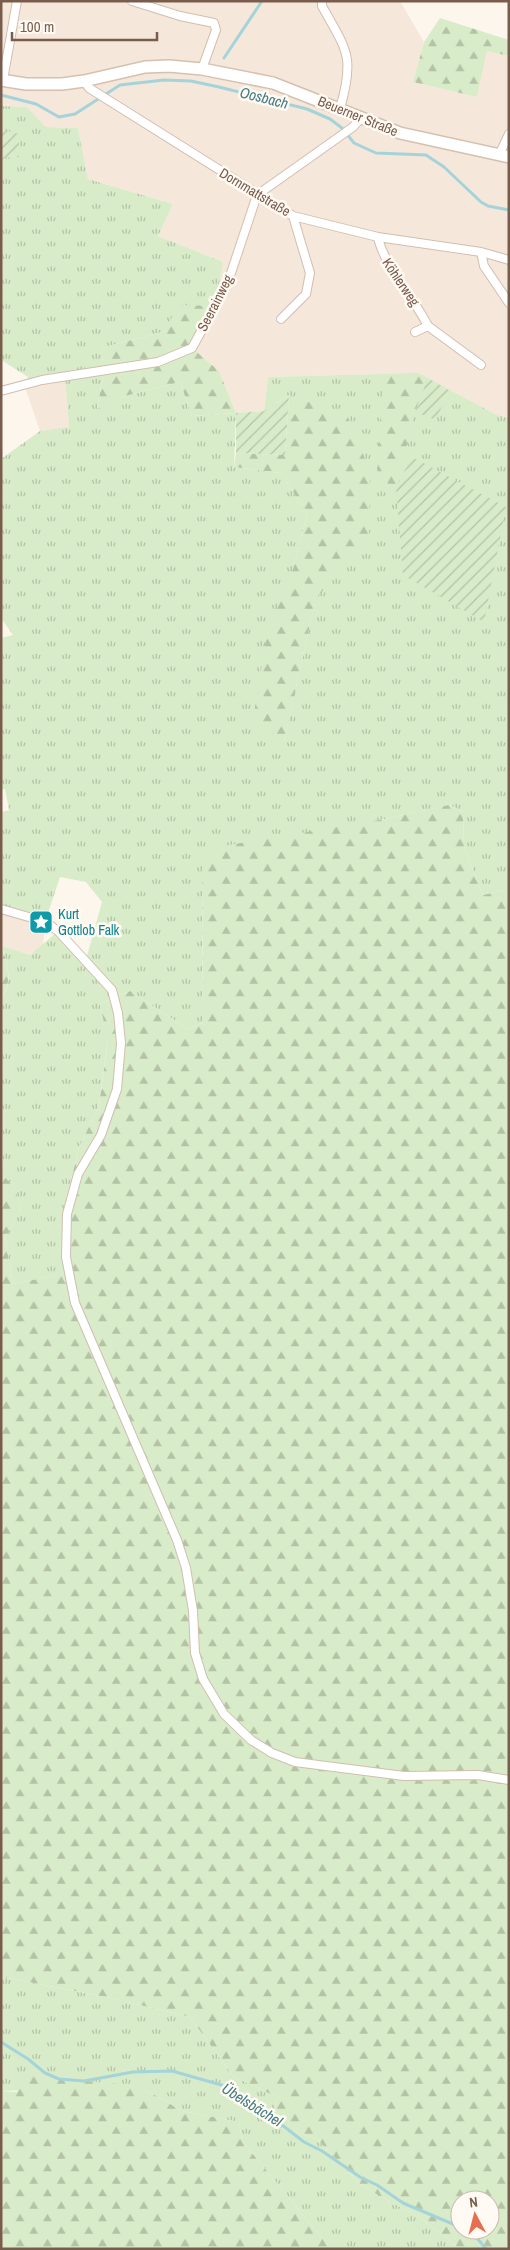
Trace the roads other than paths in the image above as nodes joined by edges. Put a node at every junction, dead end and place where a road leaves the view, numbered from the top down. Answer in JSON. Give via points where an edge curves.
{"nodes":[{"id":1,"x":17,"y":1,"type":"edge"},
{"id":2,"x":132,"y":1,"type":"edge"},
{"id":3,"x":322,"y":1,"type":"edge"},
{"id":4,"x":202,"y":68,"type":"junction"},
{"id":5,"x":2,"y":80,"type":"edge"},
{"id":6,"x":86,"y":85,"type":"junction"},
{"id":7,"x":340,"y":109,"type":"junction"},
{"id":8,"x":361,"y":118,"type":"junction"},
{"id":9,"x":509,"y":134,"type":"edge"},
{"id":10,"x":505,"y":155,"type":"edge"},
{"id":11,"x":257,"y":194,"type":"junction"},
{"id":12,"x":293,"y":216,"type":"junction"},
{"id":13,"x":378,"y":237,"type":"junction"},
{"id":14,"x":481,"y":252,"type":"junction"},
{"id":15,"x":509,"y":260,"type":"edge"},
{"id":16,"x":509,"y":302,"type":"edge"},
{"id":17,"x":281,"y":319,"type":"dead end"},
{"id":18,"x":428,"y":326,"type":"junction"},
{"id":19,"x":415,"y":332,"type":"dead end"},
{"id":20,"x":481,"y":365,"type":"dead end"},
{"id":21,"x":1,"y":391,"type":"edge"},
{"id":22,"x":1,"y":909,"type":"edge"},
{"id":23,"x":509,"y":1780,"type":"edge"}],
"edges":[{"from":1,"to":5,"type":"street"},
{"from":2,"to":4,"type":"street","via":[[214,23],[216,30]]},
{"from":3,"to":7,"type":"street","via":[[347,56],[348,82]]},
{"from":4,"to":6,"type":"main road","name":"Beuerner Straße","via":[[145,67]]},
{"from":4,"to":7,"type":"main road","name":"Beuerner Straße","via":[[273,83]]},
{"from":5,"to":6,"type":"main road","name":"Beuerner Straße","via":[[26,84]]},
{"from":6,"to":11,"type":"street","name":"Dornmattstraße"},
{"from":7,"to":8,"type":"main road","name":"Beuerner Straße"},
{"from":8,"to":10,"type":"main road","name":"Beuerner Straße","via":[[400,133]]},
{"from":8,"to":11,"type":"street","via":[[353,127]]},
{"from":9,"to":10,"type":"street"},
{"from":11,"to":12,"type":"street","name":"Dornmattstraße"},
{"from":11,"to":21,"type":"street","name":"Seerainweg","via":[[228,282],[192,348],[158,362],[42,380]]},
{"from":12,"to":13,"type":"street","name":"Dornmattstraße"},
{"from":12,"to":17,"type":"street","via":[[310,273],[306,294]]},
{"from":13,"to":14,"type":"street","name":"Dornmattstraße"},
{"from":13,"to":18,"type":"street","name":"Köhlerweg","via":[[381,251]]},
{"from":14,"to":15,"type":"street","name":"Dornmattstraße"},
{"from":14,"to":16,"type":"street","via":[[484,266]]},
{"from":18,"to":19,"type":"street"},
{"from":18,"to":20,"type":"street","name":"Köhlerweg"},
{"from":22,"to":23,"type":"street","via":[[53,926],[112,990],[120,1028],[120,1073],[108,1120],[78,1174],[72,1196],[66,1228],[67,1273],[74,1303],[177,1540],[186,1568],[193,1610],[195,1653],[209,1691],[224,1714],[242,1732],[272,1753],[296,1762],[404,1776],[478,1774]]}]}
